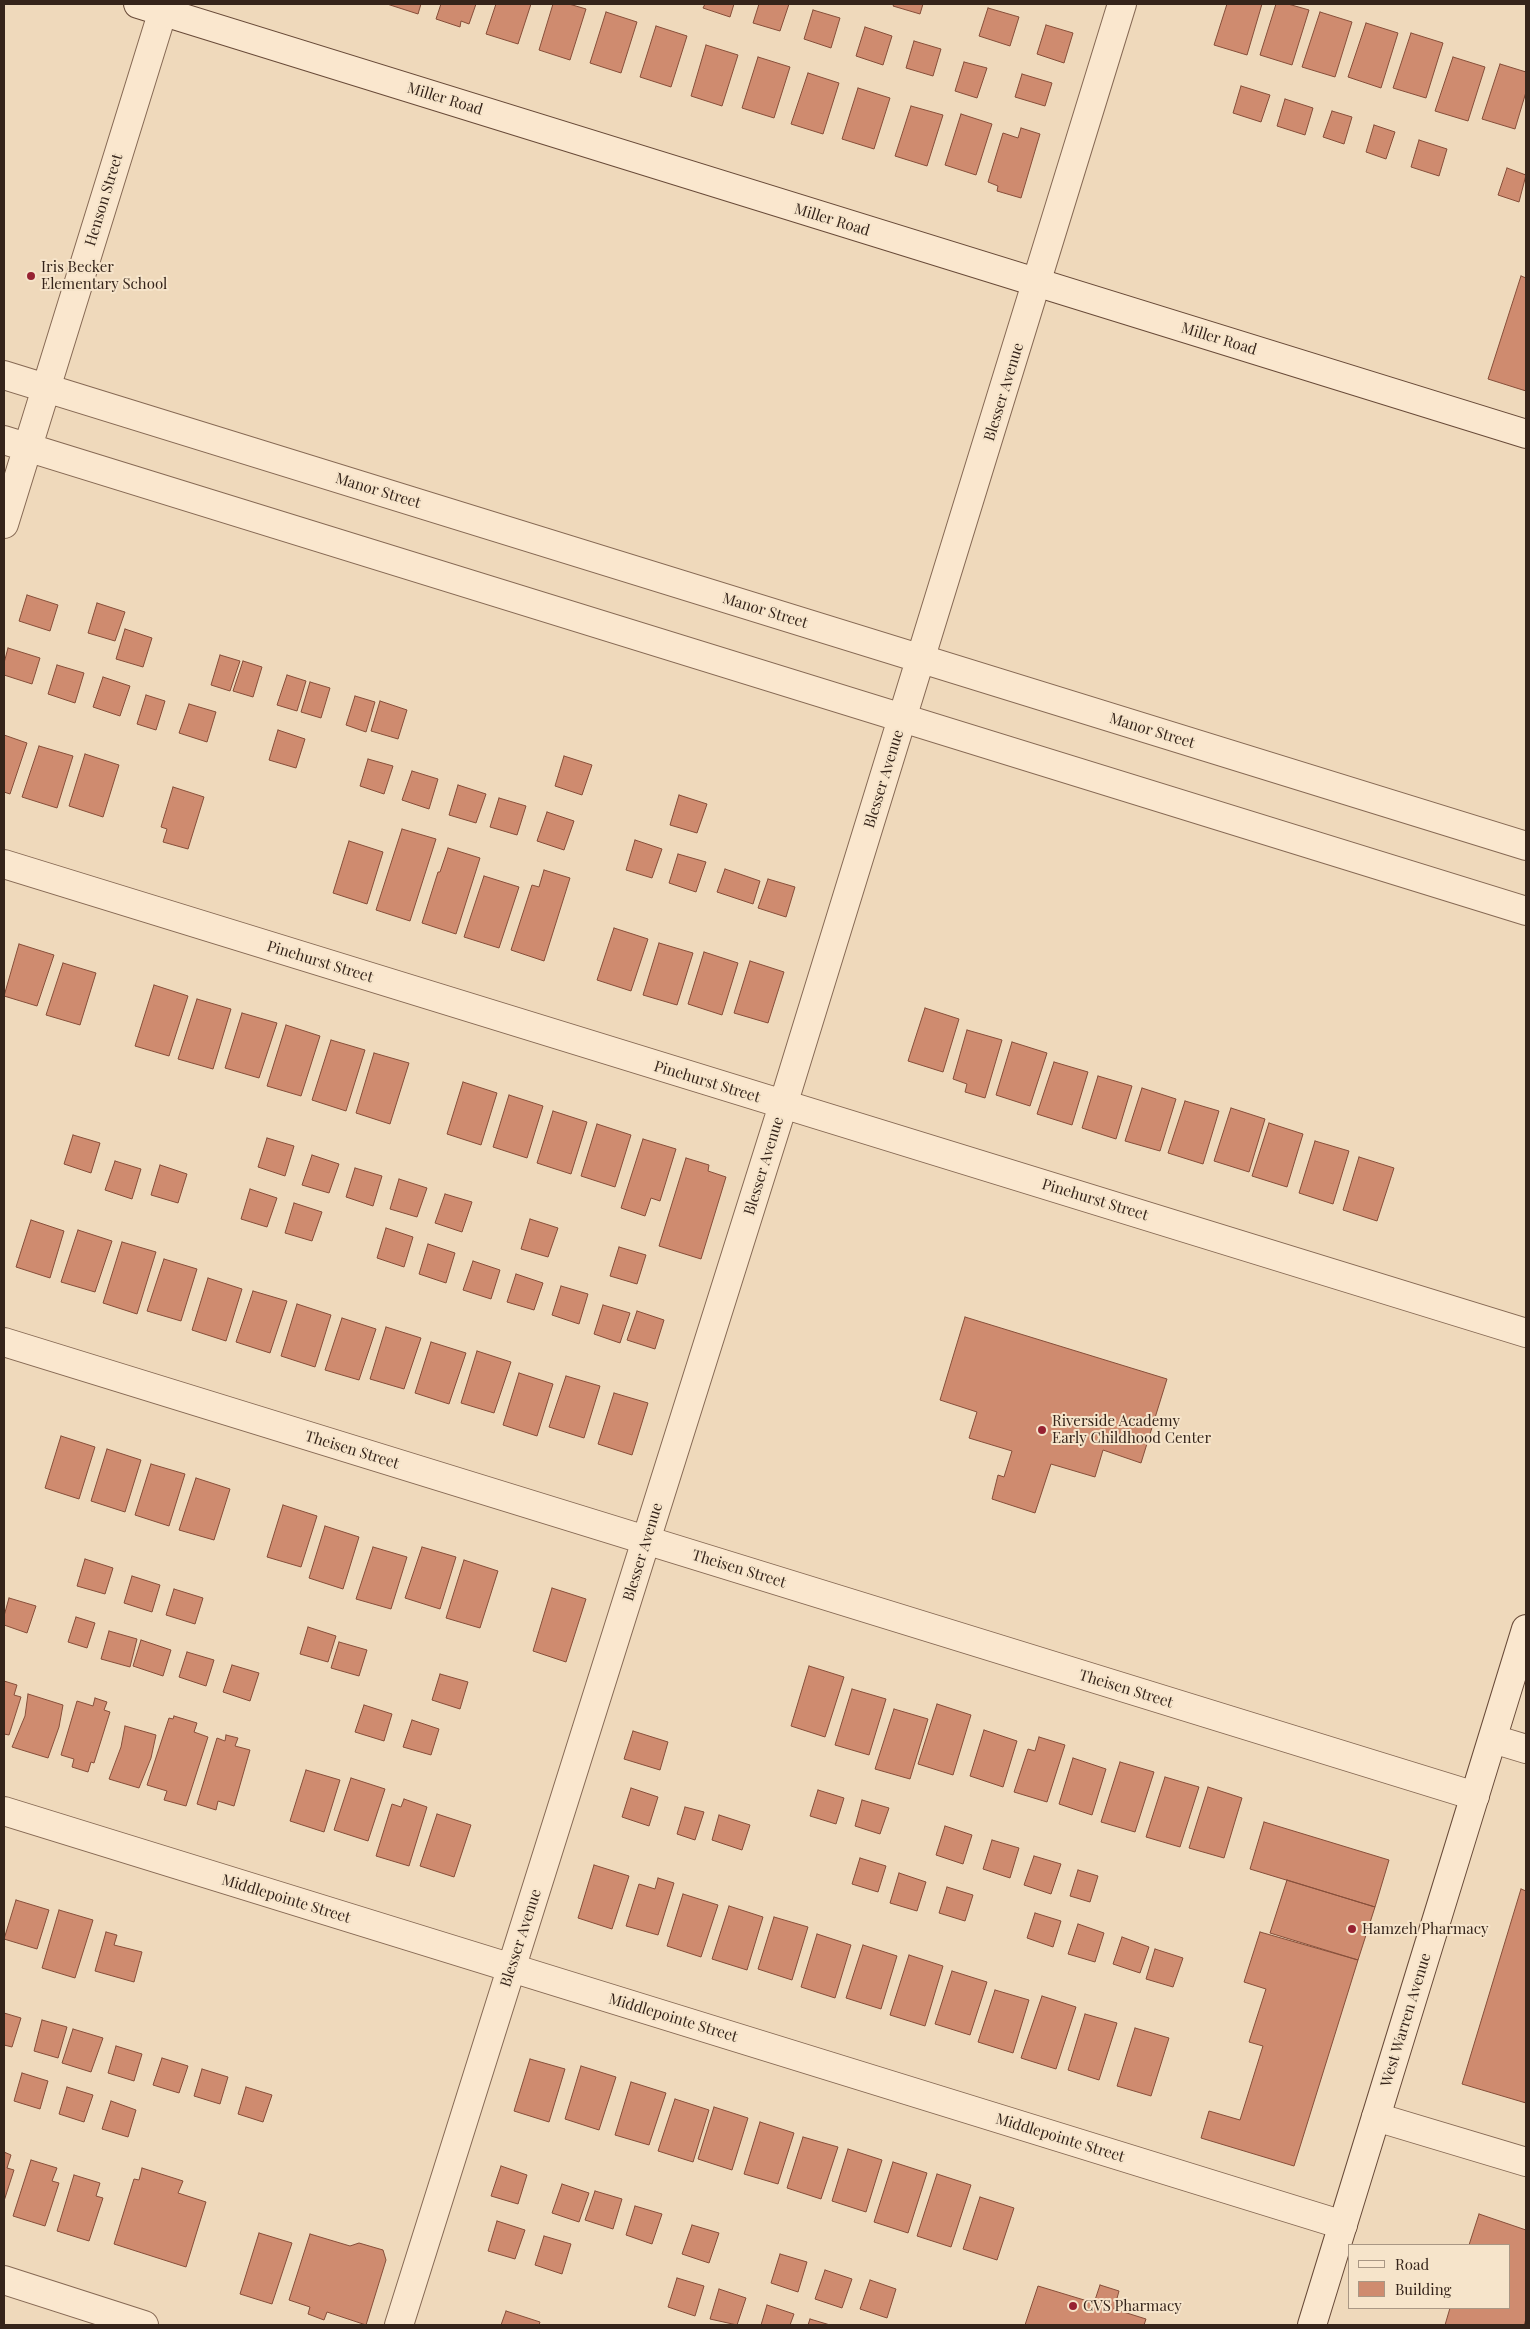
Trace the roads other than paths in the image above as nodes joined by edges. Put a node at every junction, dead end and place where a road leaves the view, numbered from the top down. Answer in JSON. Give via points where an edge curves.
{"nodes":[{"id":1,"x":1122,"y":4,"type":"edge"},
{"id":2,"x":155,"y":6,"type":"edge"},
{"id":3,"x":1037,"y":283,"type":"junction"},
{"id":4,"x":4,"y":375,"type":"edge"},
{"id":5,"x":46,"y":388,"type":"junction"},
{"id":6,"x":1526,"y":434,"type":"edge"},
{"id":7,"x":16,"y":443,"type":"edge"},
{"id":8,"x":4,"y":524,"type":"edge"},
{"id":9,"x":921,"y":660,"type":"junction"},
{"id":10,"x":902,"y":718,"type":"junction"},
{"id":11,"x":1526,"y":846,"type":"edge"},
{"id":12,"x":4,"y":864,"type":"edge"},
{"id":13,"x":1526,"y":911,"type":"edge"},
{"id":14,"x":783,"y":1105,"type":"junction"},
{"id":15,"x":1526,"y":1333,"type":"edge"},
{"id":16,"x":4,"y":1342,"type":"edge"},
{"id":17,"x":646,"y":1540,"type":"junction"},
{"id":18,"x":1526,"y":1629,"type":"edge"},
{"id":19,"x":1493,"y":1739,"type":"junction"},
{"id":20,"x":1526,"y":1750,"type":"edge"},
{"id":21,"x":1475,"y":1796,"type":"junction"},
{"id":22,"x":4,"y":1811,"type":"edge"},
{"id":23,"x":511,"y":1968,"type":"junction"},
{"id":24,"x":1376,"y":2117,"type":"junction"},
{"id":25,"x":1526,"y":2162,"type":"edge"},
{"id":26,"x":1343,"y":2225,"type":"junction"},
{"id":27,"x":4,"y":2280,"type":"edge"},
{"id":28,"x":144,"y":2325,"type":"edge"},
{"id":29,"x":398,"y":2325,"type":"edge"},
{"id":30,"x":1312,"y":2325,"type":"edge"}],
"edges":[{"from":1,"to":3,"type":"street","name":"Blesser Avenue"},
{"from":2,"to":3,"type":"street","name":"Miller Road"},
{"from":2,"to":5,"type":"street","name":"Henson Street"},
{"from":3,"to":6,"type":"street","name":"Miller Road"},
{"from":3,"to":9,"type":"street","name":"Blesser Avenue"},
{"from":4,"to":5,"type":"street","name":"Manor Street"},
{"from":5,"to":7,"type":"street","name":"Henson Street"},
{"from":5,"to":9,"type":"street","name":"Manor Street"},
{"from":7,"to":8,"type":"street","name":"Henson Street"},
{"from":7,"to":10,"type":"street"},
{"from":9,"to":10,"type":"street","name":"Blesser Avenue"},
{"from":9,"to":11,"type":"street","name":"Manor Street"},
{"from":10,"to":13,"type":"street"},
{"from":10,"to":14,"type":"street","name":"Blesser Avenue"},
{"from":12,"to":14,"type":"street","name":"Pinehurst Street"},
{"from":14,"to":15,"type":"street","name":"Pinehurst Street"},
{"from":14,"to":17,"type":"street","name":"Blesser Avenue"},
{"from":16,"to":17,"type":"street","name":"Theisen Street"},
{"from":17,"to":21,"type":"street","name":"Theisen Street"},
{"from":17,"to":23,"type":"street","name":"Blesser Avenue"},
{"from":18,"to":19,"type":"street","name":"West Warren Avenue"},
{"from":19,"to":20,"type":"street"},
{"from":19,"to":21,"type":"street","name":"West Warren Avenue"},
{"from":21,"to":24,"type":"street","name":"West Warren Avenue"},
{"from":22,"to":23,"type":"street","name":"Middlepointe Street"},
{"from":23,"to":26,"type":"street","name":"Middlepointe Street"},
{"from":23,"to":29,"type":"street","name":"Blesser Avenue"},
{"from":24,"to":25,"type":"street"},
{"from":24,"to":26,"type":"street","name":"West Warren Avenue"},
{"from":26,"to":30,"type":"street","name":"West Warren Avenue"},
{"from":27,"to":28,"type":"street"}]}
